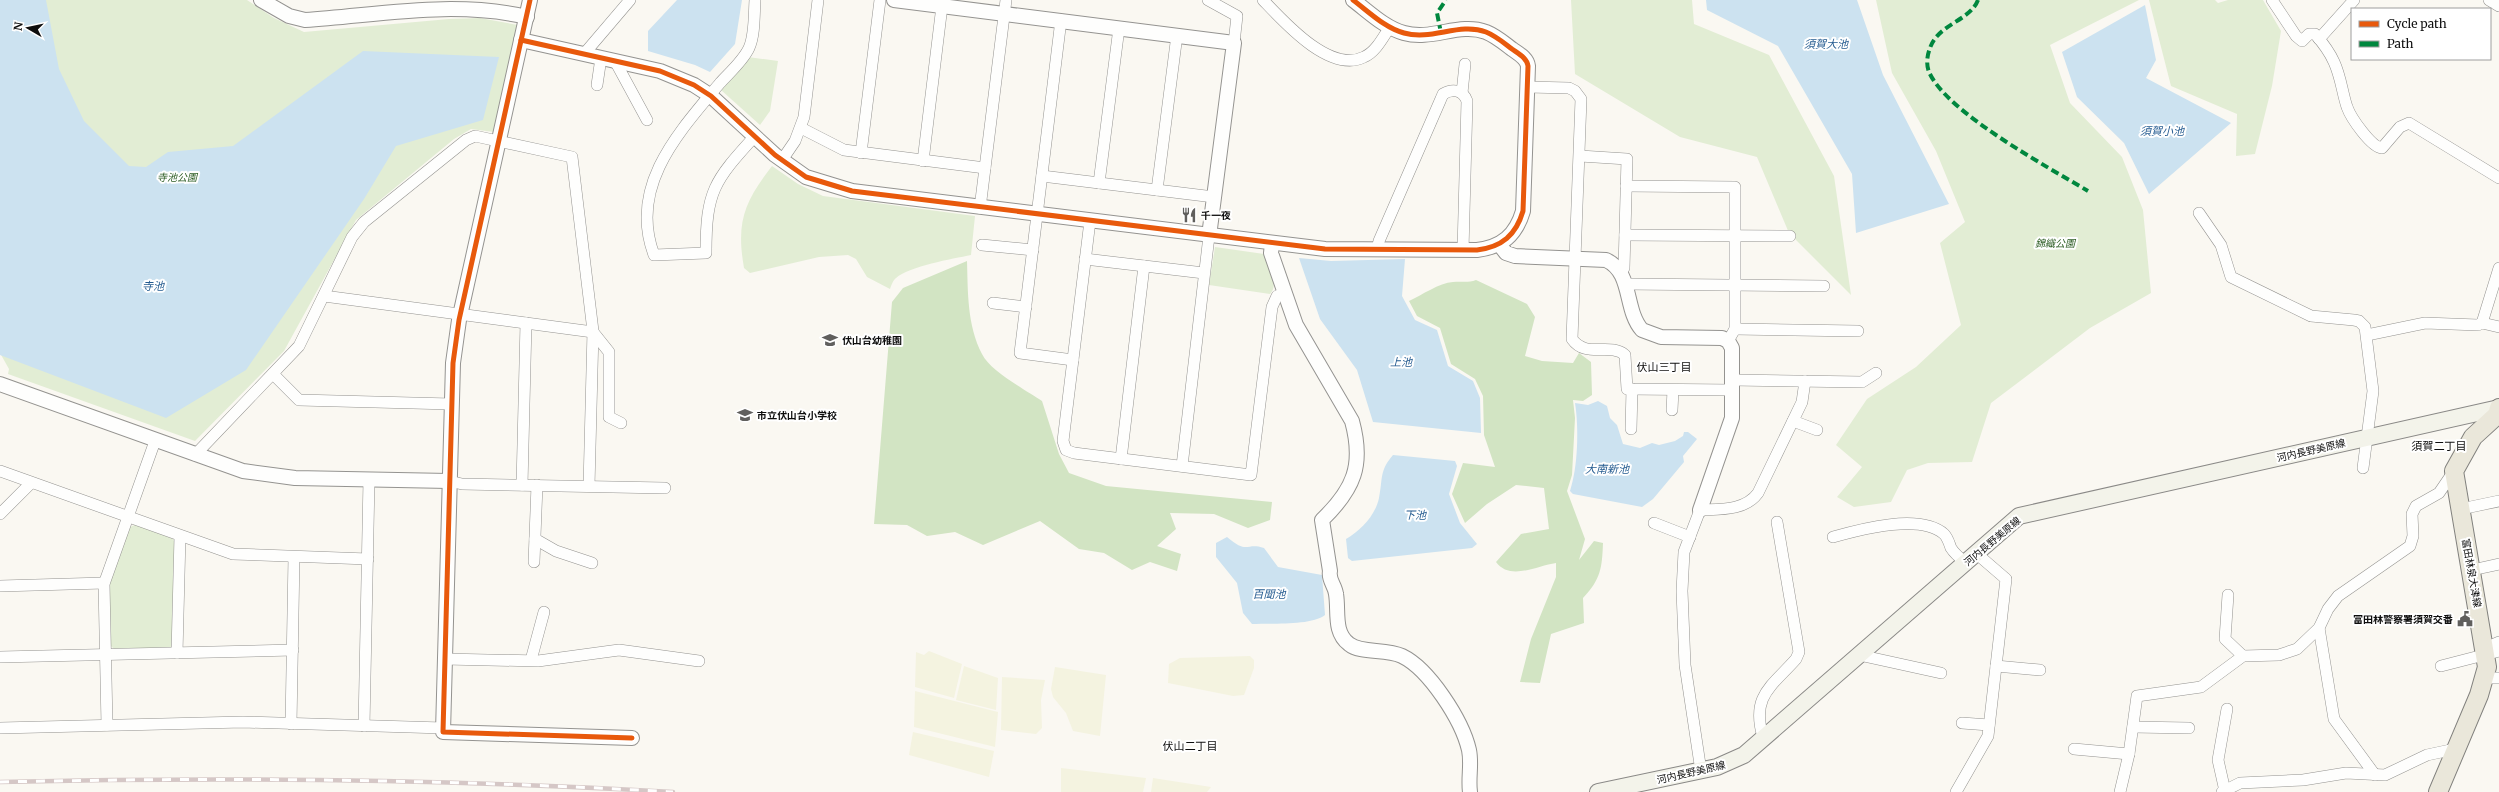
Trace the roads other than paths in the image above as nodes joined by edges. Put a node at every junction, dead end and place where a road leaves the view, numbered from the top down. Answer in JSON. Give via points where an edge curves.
{"nodes":[{"id":1,"x":261,"y":0,"type":"edge"},
{"id":2,"x":530,"y":0,"type":"edge"},
{"id":3,"x":630,"y":0,"type":"edge"},
{"id":4,"x":755,"y":0,"type":"edge"},
{"id":5,"x":818,"y":0,"type":"edge"},
{"id":6,"x":880,"y":0,"type":"edge"},
{"id":7,"x":894,"y":0,"type":"edge"},
{"id":8,"x":1208,"y":0,"type":"edge"},
{"id":9,"x":1263,"y":0,"type":"edge"},
{"id":10,"x":1353,"y":0,"type":"edge"},
{"id":11,"x":2272,"y":0,"type":"edge"},
{"id":12,"x":2354,"y":0,"type":"edge"},
{"id":13,"x":2489,"y":0,"type":"edge"},
{"id":14,"x":942,"y":6,"type":"junction"},
{"id":15,"x":2499,"y":6,"type":"edge"},
{"id":16,"x":1005,"y":7,"type":"edge"},
{"id":17,"x":527,"y":17,"type":"junction"},
{"id":18,"x":1062,"y":20,"type":"junction"},
{"id":19,"x":1390,"y":27,"type":"junction"},
{"id":20,"x":1119,"y":28,"type":"junction"},
{"id":21,"x":1176,"y":35,"type":"junction"},
{"id":22,"x":2319,"y":39,"type":"junction"},
{"id":23,"x":521,"y":40,"type":"junction"},
{"id":24,"x":1234,"y":42,"type":"junction"},
{"id":25,"x":584,"y":54,"type":"junction"},
{"id":26,"x":608,"y":59,"type":"junction"},
{"id":27,"x":1465,"y":64,"type":"dead end"},
{"id":28,"x":597,"y":85,"type":"dead end"},
{"id":29,"x":1528,"y":87,"type":"junction"},
{"id":30,"x":1462,"y":93,"type":"junction"},
{"id":31,"x":710,"y":95,"type":"junction"},
{"id":32,"x":647,"y":120,"type":"dead end"},
{"id":33,"x":801,"y":128,"type":"junction"},
{"id":34,"x":755,"y":136,"type":"junction"},
{"id":35,"x":499,"y":141,"type":"junction"},
{"id":36,"x":861,"y":153,"type":"junction"},
{"id":37,"x":1580,"y":156,"type":"junction"},
{"id":38,"x":782,"y":160,"type":"junction"},
{"id":39,"x":923,"y":161,"type":"junction"},
{"id":40,"x":985,"y":168,"type":"junction"},
{"id":41,"x":1042,"y":176,"type":"junction"},
{"id":42,"x":2499,"y":178,"type":"edge"},
{"id":43,"x":1099,"y":183,"type":"junction"},
{"id":44,"x":1626,"y":186,"type":"junction"},
{"id":45,"x":1157,"y":190,"type":"junction"},
{"id":46,"x":1214,"y":197,"type":"junction"},
{"id":47,"x":980,"y":208,"type":"junction"},
{"id":48,"x":2198,"y":213,"type":"dead end"},
{"id":49,"x":1037,"y":215,"type":"junction"},
{"id":50,"x":1090,"y":221,"type":"junction"},
{"id":51,"x":1625,"y":235,"type":"junction"},
{"id":52,"x":1209,"y":236,"type":"junction"},
{"id":53,"x":1735,"y":236,"type":"junction"},
{"id":54,"x":1790,"y":236,"type":"dead end"},
{"id":55,"x":1272,"y":244,"type":"junction"},
{"id":56,"x":1499,"y":244,"type":"junction"},
{"id":57,"x":982,"y":245,"type":"dead end"},
{"id":58,"x":1033,"y":250,"type":"junction"},
{"id":59,"x":1377,"y":250,"type":"junction"},
{"id":60,"x":1463,"y":250,"type":"junction"},
{"id":61,"x":1575,"y":258,"type":"junction"},
{"id":62,"x":1085,"y":259,"type":"junction"},
{"id":63,"x":1144,"y":266,"type":"junction"},
{"id":64,"x":2499,"y":268,"type":"edge"},
{"id":65,"x":1204,"y":273,"type":"junction"},
{"id":66,"x":1623,"y":278,"type":"junction"},
{"id":67,"x":1734,"y":286,"type":"junction"},
{"id":68,"x":1824,"y":286,"type":"dead end"},
{"id":69,"x":1285,"y":293,"type":"junction"},
{"id":70,"x":324,"y":296,"type":"junction"},
{"id":71,"x":993,"y":304,"type":"dead end"},
{"id":72,"x":1026,"y":307,"type":"junction"},
{"id":73,"x":461,"y":314,"type":"junction"},
{"id":74,"x":526,"y":323,"type":"junction"},
{"id":75,"x":2482,"y":323,"type":"junction"},
{"id":76,"x":2499,"y":327,"type":"edge"},
{"id":77,"x":1858,"y":331,"type":"dead end"},
{"id":78,"x":593,"y":332,"type":"junction"},
{"id":79,"x":1731,"y":335,"type":"junction"},
{"id":80,"x":2367,"y":335,"type":"junction"},
{"id":81,"x":1073,"y":360,"type":"junction"},
{"id":82,"x":273,"y":374,"type":"junction"},
{"id":83,"x":1876,"y":374,"type":"dead end"},
{"id":84,"x":1805,"y":381,"type":"junction"},
{"id":85,"x":0,"y":384,"type":"edge"},
{"id":86,"x":1733,"y":385,"type":"junction"},
{"id":87,"x":1632,"y":389,"type":"junction"},
{"id":88,"x":1673,"y":390,"type":"junction"},
{"id":89,"x":451,"y":404,"type":"junction"},
{"id":90,"x":2499,"y":408,"type":"edge"},
{"id":91,"x":1672,"y":410,"type":"dead end"},
{"id":92,"x":1793,"y":421,"type":"junction"},
{"id":93,"x":621,"y":423,"type":"dead end"},
{"id":94,"x":1631,"y":429,"type":"dead end"},
{"id":95,"x":1817,"y":430,"type":"dead end"},
{"id":96,"x":2366,"y":437,"type":"junction"},
{"id":97,"x":155,"y":441,"type":"junction"},
{"id":98,"x":195,"y":455,"type":"junction"},
{"id":99,"x":1121,"y":459,"type":"junction"},
{"id":100,"x":1182,"y":466,"type":"junction"},
{"id":101,"x":2363,"y":468,"type":"dead end"},
{"id":102,"x":2454,"y":471,"type":"junction"},
{"id":103,"x":0,"y":472,"type":"edge"},
{"id":104,"x":369,"y":480,"type":"junction"},
{"id":105,"x":449,"y":482,"type":"junction"},
{"id":106,"x":31,"y":483,"type":"junction"},
{"id":107,"x":522,"y":485,"type":"junction"},
{"id":108,"x":537,"y":485,"type":"junction"},
{"id":109,"x":589,"y":486,"type":"junction"},
{"id":110,"x":665,"y":488,"type":"dead end"},
{"id":111,"x":2499,"y":501,"type":"edge"},
{"id":112,"x":2461,"y":509,"type":"junction"},
{"id":113,"x":1700,"y":510,"type":"junction"},
{"id":114,"x":0,"y":514,"type":"edge"},
{"id":115,"x":128,"y":517,"type":"junction"},
{"id":116,"x":1777,"y":522,"type":"dead end"},
{"id":117,"x":1654,"y":523,"type":"dead end"},
{"id":118,"x":180,"y":536,"type":"junction"},
{"id":119,"x":1690,"y":537,"type":"junction"},
{"id":120,"x":1833,"y":537,"type":"dead end"},
{"id":121,"x":535,"y":539,"type":"junction"},
{"id":122,"x":294,"y":557,"type":"junction"},
{"id":123,"x":1972,"y":558,"type":"junction"},
{"id":124,"x":368,"y":559,"type":"junction"},
{"id":125,"x":534,"y":562,"type":"dead end"},
{"id":126,"x":592,"y":563,"type":"dead end"},
{"id":127,"x":2499,"y":564,"type":"edge"},
{"id":128,"x":2472,"y":570,"type":"junction"},
{"id":129,"x":104,"y":583,"type":"junction"},
{"id":130,"x":0,"y":586,"type":"edge"},
{"id":131,"x":2228,"y":595,"type":"dead end"},
{"id":132,"x":544,"y":612,"type":"dead end"},
{"id":133,"x":2319,"y":628,"type":"junction"},
{"id":134,"x":2492,"y":649,"type":"edge"},
{"id":135,"x":292,"y":650,"type":"junction"},
{"id":136,"x":177,"y":653,"type":"junction"},
{"id":137,"x":106,"y":655,"type":"junction"},
{"id":138,"x":1859,"y":655,"type":"junction"},
{"id":139,"x":2243,"y":656,"type":"junction"},
{"id":140,"x":0,"y":657,"type":"edge"},
{"id":141,"x":445,"y":659,"type":"junction"},
{"id":142,"x":531,"y":660,"type":"junction"},
{"id":143,"x":700,"y":661,"type":"dead end"},
{"id":144,"x":1996,"y":666,"type":"junction"},
{"id":145,"x":2441,"y":666,"type":"dead end"},
{"id":146,"x":2040,"y":670,"type":"dead end"},
{"id":147,"x":1941,"y":673,"type":"dead end"},
{"id":148,"x":2492,"y":678,"type":"edge"},
{"id":149,"x":2227,"y":710,"type":"dead end"},
{"id":150,"x":1962,"y":723,"type":"dead end"},
{"id":151,"x":291,"y":724,"type":"junction"},
{"id":152,"x":107,"y":725,"type":"junction"},
{"id":153,"x":1989,"y":725,"type":"junction"},
{"id":154,"x":364,"y":726,"type":"junction"},
{"id":155,"x":0,"y":728,"type":"edge"},
{"id":156,"x":443,"y":728,"type":"junction"},
{"id":157,"x":2133,"y":728,"type":"junction"},
{"id":158,"x":2189,"y":728,"type":"dead end"},
{"id":159,"x":1764,"y":737,"type":"junction"},
{"id":160,"x":632,"y":738,"type":"dead end"},
{"id":161,"x":2074,"y":749,"type":"dead end"},
{"id":162,"x":2455,"y":749,"type":"junction"},
{"id":163,"x":2129,"y":754,"type":"junction"},
{"id":164,"x":1702,"y":771,"type":"junction"},
{"id":165,"x":2375,"y":775,"type":"junction"},
{"id":166,"x":2224,"y":791,"type":"edge"},
{"id":167,"x":1470,"y":792,"type":"edge"},
{"id":168,"x":1598,"y":792,"type":"edge"},
{"id":169,"x":1956,"y":792,"type":"edge"},
{"id":170,"x":2120,"y":792,"type":"edge"},
{"id":171,"x":2438,"y":792,"type":"edge"}],
"edges":[{"from":1,"to":17,"type":"street","via":[[289,16],[305,20],[443,8],[490,10]]},
{"from":2,"to":17,"type":"street"},
{"from":3,"to":25,"type":"street"},
{"from":4,"to":31,"type":"street","via":[[748,50]]},
{"from":5,"to":33,"type":"street"},
{"from":6,"to":36,"type":"street"},
{"from":7,"to":14,"type":"street"},
{"from":8,"to":24,"type":"street","via":[[1237,16]]},
{"from":9,"to":19,"type":"street","via":[[1286,24],[1337,60],[1355,61],[1365,57],[1373,51]]},
{"from":10,"to":19,"type":"street"},
{"from":11,"to":22,"type":"street","via":[[2302,41],[2309,34],[2315,34]]},
{"from":12,"to":22,"type":"street"},
{"from":13,"to":15,"type":"street"},
{"from":14,"to":16,"type":"street"},
{"from":14,"to":39,"type":"street"},
{"from":16,"to":18,"type":"street"},
{"from":16,"to":40,"type":"street"},
{"from":17,"to":23,"type":"street"},
{"from":18,"to":20,"type":"street"},
{"from":18,"to":41,"type":"street"},
{"from":19,"to":29,"type":"street","via":[[1404,34],[1420,36],[1463,29],[1486,32],[1526,60]]},
{"from":20,"to":21,"type":"street"},
{"from":20,"to":43,"type":"street"},
{"from":21,"to":24,"type":"street"},
{"from":21,"to":45,"type":"street"},
{"from":22,"to":42,"type":"street","via":[[2334,62],[2347,108],[2364,134],[2378,148],[2382,148],[2400,127],[2409,123]]},
{"from":23,"to":25,"type":"street"},
{"from":23,"to":35,"type":"street"},
{"from":24,"to":46,"type":"street"},
{"from":25,"to":26,"type":"street"},
{"from":26,"to":28,"type":"street"},
{"from":26,"to":31,"type":"street","via":[[660,71],[694,85]]},
{"from":26,"to":32,"type":"street"},
{"from":27,"to":30,"type":"street"},
{"from":29,"to":37,"type":"street","via":[[1569,88],[1579,95],[1582,105]]},
{"from":29,"to":56,"type":"street","via":[[1523,211],[1515,230]]},
{"from":30,"to":59,"type":"street","via":[[1448,91],[1440,100]]},
{"from":30,"to":60,"type":"street","via":[[1467,101]]},
{"from":31,"to":34,"type":"street"},
{"from":31,"to":34,"type":"street","via":[[676,136],[654,178],[646,224],[647,236],[654,255],[706,253],[707,212],[715,188],[722,175]]},
{"from":33,"to":36,"type":"street","via":[[832,145]]},
{"from":33,"to":38,"type":"street"},
{"from":34,"to":38,"type":"street"},
{"from":35,"to":70,"type":"street","via":[[475,136],[466,140],[364,222],[352,237]]},
{"from":35,"to":73,"type":"street"},
{"from":35,"to":78,"type":"street","via":[[572,157]]},
{"from":36,"to":39,"type":"street"},
{"from":37,"to":44,"type":"street","via":[[1627,159]]},
{"from":37,"to":61,"type":"street"},
{"from":38,"to":47,"type":"street","via":[[806,177],[834,188]]},
{"from":39,"to":40,"type":"street"},
{"from":40,"to":47,"type":"street"},
{"from":41,"to":43,"type":"street"},
{"from":41,"to":49,"type":"street"},
{"from":43,"to":45,"type":"street"},
{"from":44,"to":51,"type":"street"},
{"from":44,"to":53,"type":"street","via":[[1735,187]]},
{"from":45,"to":46,"type":"street"},
{"from":46,"to":52,"type":"street"},
{"from":47,"to":49,"type":"street"},
{"from":48,"to":80,"type":"street","via":[[2221,245],[2231,277],[2311,316],[2359,321]]},
{"from":49,"to":50,"type":"street"},
{"from":49,"to":58,"type":"street"},
{"from":50,"to":52,"type":"street"},
{"from":50,"to":62,"type":"street"},
{"from":51,"to":53,"type":"street"},
{"from":51,"to":66,"type":"street"},
{"from":52,"to":55,"type":"street"},
{"from":52,"to":65,"type":"street"},
{"from":53,"to":54,"type":"street"},
{"from":53,"to":67,"type":"street"},
{"from":55,"to":59,"type":"street"},
{"from":55,"to":69,"type":"street","via":[[1271,253]]},
{"from":56,"to":60,"type":"street","via":[[1489,248]]},
{"from":56,"to":61,"type":"street","via":[[1510,256]]},
{"from":57,"to":58,"type":"street"},
{"from":58,"to":72,"type":"street"},
{"from":59,"to":60,"type":"street"},
{"from":61,"to":66,"type":"street","via":[[1606,260],[1614,265]]},
{"from":61,"to":87,"type":"street","via":[[1572,339],[1587,350],[1619,351],[1625,355],[1627,389]]},
{"from":62,"to":63,"type":"street"},
{"from":62,"to":81,"type":"street"},
{"from":63,"to":65,"type":"street"},
{"from":63,"to":99,"type":"street"},
{"from":64,"to":75,"type":"street"},
{"from":65,"to":100,"type":"street"},
{"from":66,"to":67,"type":"street"},
{"from":66,"to":79,"type":"street","via":[[1635,320],[1647,334],[1661,337],[1722,338]]},
{"from":67,"to":68,"type":"street"},
{"from":67,"to":79,"type":"street"},
{"from":69,"to":100,"type":"street","via":[[1277,296],[1272,307],[1251,475]]},
{"from":69,"to":167,"type":"street","via":[[1296,325],[1352,420],[1357,438],[1355,475],[1346,494],[1322,520],[1329,577],[1336,592],[1339,630],[1343,639],[1351,646],[1358,649],[1384,650],[1401,655],[1416,664],[1439,691],[1464,732],[1471,766]]},
{"from":70,"to":73,"type":"street"},
{"from":70,"to":82,"type":"street","via":[[299,346]]},
{"from":71,"to":72,"type":"street"},
{"from":72,"to":81,"type":"street","via":[[1020,353]]},
{"from":73,"to":74,"type":"street"},
{"from":73,"to":89,"type":"street","via":[[453,363]]},
{"from":74,"to":78,"type":"street"},
{"from":74,"to":107,"type":"street"},
{"from":75,"to":76,"type":"street"},
{"from":75,"to":80,"type":"street","via":[[2425,323]]},
{"from":77,"to":79,"type":"street"},
{"from":78,"to":93,"type":"street","via":[[609,352],[609,417]]},
{"from":78,"to":109,"type":"street"},
{"from":79,"to":86,"type":"street"},
{"from":80,"to":96,"type":"street","via":[[2373,391]]},
{"from":81,"to":99,"type":"street","via":[[1063,441],[1066,450]]},
{"from":82,"to":89,"type":"street","via":[[299,400]]},
{"from":82,"to":98,"type":"street"},
{"from":83,"to":84,"type":"street","via":[[1862,382]]},
{"from":84,"to":86,"type":"street"},
{"from":84,"to":92,"type":"street","via":[[1802,402]]},
{"from":85,"to":97,"type":"street"},
{"from":86,"to":88,"type":"street"},
{"from":86,"to":113,"type":"street","via":[[1732,418]]},
{"from":87,"to":88,"type":"street"},
{"from":87,"to":94,"type":"street"},
{"from":88,"to":91,"type":"street"},
{"from":89,"to":105,"type":"street"},
{"from":90,"to":96,"type":"main road","name":"河内長野美原線"},
{"from":90,"to":102,"type":"main road","via":[[2497,415],[2472,437]]},
{"from":92,"to":95,"type":"street"},
{"from":92,"to":113,"type":"street","via":[[1754,499],[1734,508]]},
{"from":96,"to":101,"type":"street"},
{"from":96,"to":123,"type":"main road","name":"河内長野美原線","via":[[2019,516]]},
{"from":97,"to":98,"type":"street"},
{"from":97,"to":115,"type":"street"},
{"from":98,"to":104,"type":"street","via":[[243,471],[273,477]]},
{"from":99,"to":100,"type":"street"},
{"from":102,"to":112,"type":"main road","name":"富田林泉大津線"},
{"from":102,"to":133,"type":"street","via":[[2439,493],[2416,506],[2412,514],[2410,546],[2338,596],[2328,608]]},
{"from":103,"to":106,"type":"street"},
{"from":104,"to":105,"type":"street"},
{"from":104,"to":124,"type":"street"},
{"from":105,"to":107,"type":"street"},
{"from":105,"to":141,"type":"street"},
{"from":106,"to":114,"type":"street"},
{"from":106,"to":115,"type":"street"},
{"from":107,"to":108,"type":"street"},
{"from":108,"to":109,"type":"street"},
{"from":108,"to":121,"type":"street"},
{"from":109,"to":110,"type":"street"},
{"from":111,"to":112,"type":"street"},
{"from":112,"to":128,"type":"main road","name":"富田林泉大津線"},
{"from":113,"to":119,"type":"street"},
{"from":115,"to":118,"type":"street"},
{"from":115,"to":129,"type":"street"},
{"from":116,"to":159,"type":"street","via":[[1799,652],[1761,701],[1759,723]]},
{"from":117,"to":119,"type":"street"},
{"from":118,"to":122,"type":"street","via":[[233,554]]},
{"from":118,"to":136,"type":"street"},
{"from":119,"to":164,"type":"street","via":[[1682,559],[1683,646]]},
{"from":120,"to":123,"type":"street","via":[[1917,522],[1945,534],[1952,549]]},
{"from":121,"to":125,"type":"street"},
{"from":121,"to":126,"type":"street","via":[[556,551]]},
{"from":122,"to":124,"type":"street"},
{"from":122,"to":135,"type":"street"},
{"from":123,"to":138,"type":"main road","name":"河内長野美原線"},
{"from":123,"to":144,"type":"street","via":[[2006,579]]},
{"from":124,"to":154,"type":"street"},
{"from":127,"to":128,"type":"street"},
{"from":128,"to":134,"type":"main road","name":"富田林泉大津線"},
{"from":129,"to":130,"type":"street"},
{"from":129,"to":137,"type":"street"},
{"from":131,"to":139,"type":"street","via":[[2226,640]]},
{"from":132,"to":142,"type":"street"},
{"from":133,"to":139,"type":"street","via":[[2290,653]]},
{"from":133,"to":165,"type":"street","via":[[2334,719]]},
{"from":134,"to":145,"type":"street"},
{"from":134,"to":148,"type":"main road","name":"富田林泉大津線"},
{"from":135,"to":136,"type":"street"},
{"from":135,"to":151,"type":"street"},
{"from":136,"to":137,"type":"street"},
{"from":137,"to":140,"type":"street"},
{"from":137,"to":152,"type":"street"},
{"from":138,"to":147,"type":"street"},
{"from":138,"to":159,"type":"main road","name":"河内長野美原線"},
{"from":139,"to":157,"type":"street","via":[[2201,687],[2137,696]]},
{"from":141,"to":142,"type":"street"},
{"from":141,"to":156,"type":"street"},
{"from":142,"to":143,"type":"street","via":[[619,650]]},
{"from":144,"to":146,"type":"street"},
{"from":144,"to":153,"type":"street"},
{"from":148,"to":162,"type":"main road","name":"富田林泉大津線"},
{"from":149,"to":166,"type":"street","via":[[2218,760]]},
{"from":150,"to":153,"type":"street"},
{"from":151,"to":152,"type":"street","via":[[243,722]]},
{"from":151,"to":154,"type":"street"},
{"from":152,"to":155,"type":"street"},
{"from":153,"to":169,"type":"street","via":[[1988,736]]},
{"from":154,"to":156,"type":"street"},
{"from":156,"to":160,"type":"street","via":[[443,732],[480,734]]},
{"from":157,"to":158,"type":"street"},
{"from":157,"to":163,"type":"street"},
{"from":159,"to":164,"type":"main road","name":"河内長野美原線","via":[[1735,760]]},
{"from":161,"to":163,"type":"street"},
{"from":162,"to":165,"type":"street","via":[[2427,755],[2385,775]]},
{"from":162,"to":171,"type":"main road","name":"富田林泉大津線"},
{"from":163,"to":170,"type":"street"},
{"from":164,"to":168,"type":"main road","name":"河内長野美原線"},
{"from":165,"to":166,"type":"street","via":[[2346,773],[2303,780],[2240,783]]}]}
